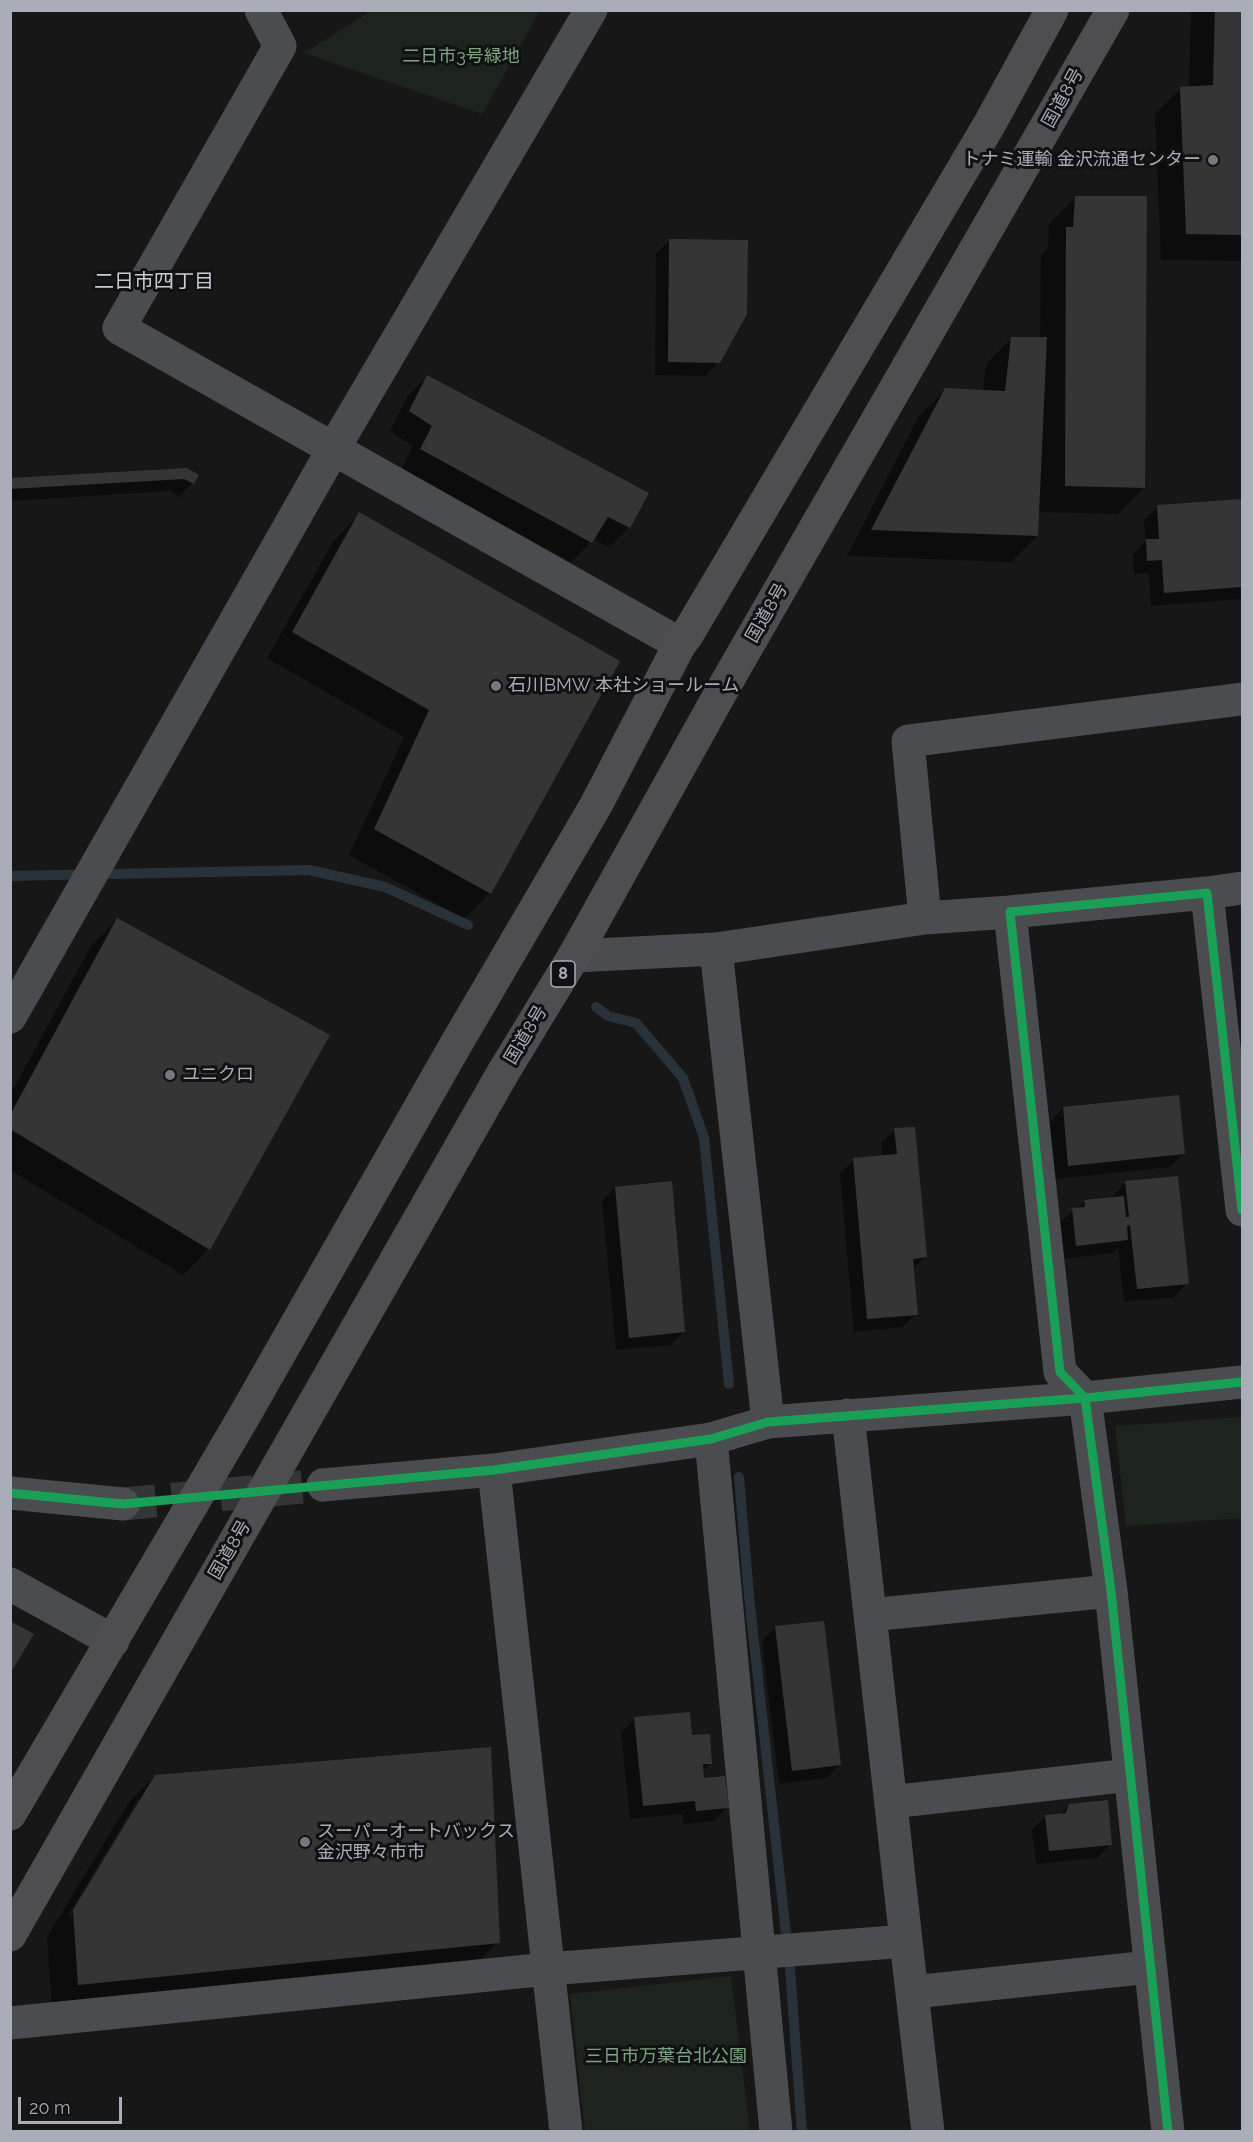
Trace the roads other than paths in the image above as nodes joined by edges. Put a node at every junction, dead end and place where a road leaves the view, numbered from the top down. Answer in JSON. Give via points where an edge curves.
{"nodes":[{"id":1,"x":261,"y":10,"type":"edge"},
{"id":2,"x":591,"y":10,"type":"edge"},
{"id":3,"x":1052,"y":10,"type":"edge"},
{"id":4,"x":1113,"y":10,"type":"edge"},
{"id":5,"x":334,"y":448,"type":"junction"},
{"id":6,"x":680,"y":644,"type":"junction"},
{"id":7,"x":1242,"y":699,"type":"edge"},
{"id":8,"x":1242,"y":888,"type":"edge"},
{"id":9,"x":1207,"y":893,"type":"junction"},
{"id":10,"x":1010,"y":912,"type":"junction"},
{"id":11,"x":925,"y":918,"type":"junction"},
{"id":12,"x":716,"y":949,"type":"junction"},
{"id":13,"x":574,"y":956,"type":"junction"},
{"id":14,"x":10,"y":1017,"type":"edge"},
{"id":15,"x":1242,"y":1210,"type":"edge"},
{"id":16,"x":1242,"y":1382,"type":"edge"},
{"id":17,"x":1084,"y":1398,"type":"junction"},
{"id":18,"x":848,"y":1415,"type":"junction"},
{"id":19,"x":768,"y":1422,"type":"junction"},
{"id":20,"x":711,"y":1439,"type":"junction"},
{"id":21,"x":494,"y":1470,"type":"junction"},
{"id":22,"x":323,"y":1485,"type":"tunnel mouth"},
{"id":23,"x":10,"y":1493,"type":"edge"},
{"id":24,"x":123,"y":1504,"type":"tunnel mouth"},
{"id":25,"x":10,"y":1584,"type":"edge"},
{"id":26,"x":1111,"y":1591,"type":"junction"},
{"id":27,"x":870,"y":1616,"type":"junction"},
{"id":28,"x":113,"y":1641,"type":"junction"},
{"id":29,"x":1130,"y":1775,"type":"junction"},
{"id":30,"x":891,"y":1802,"type":"junction"},
{"id":31,"x":12,"y":1811,"type":"edge"},
{"id":32,"x":10,"y":1935,"type":"edge"},
{"id":33,"x":906,"y":1941,"type":"junction"},
{"id":34,"x":760,"y":1952,"type":"junction"},
{"id":35,"x":1150,"y":1966,"type":"junction"},
{"id":36,"x":548,"y":1970,"type":"junction"},
{"id":37,"x":913,"y":1992,"type":"junction"},
{"id":38,"x":10,"y":2023,"type":"edge"},
{"id":39,"x":566,"y":2132,"type":"edge"},
{"id":40,"x":776,"y":2132,"type":"edge"},
{"id":41,"x":928,"y":2132,"type":"edge"},
{"id":42,"x":1167,"y":2132,"type":"edge"}],
"edges":[{"from":1,"to":5,"type":"street","via":[[280,46],[119,328]]},
{"from":2,"to":5,"type":"street"},
{"from":3,"to":6,"type":"highway","via":[[989,125]]},
{"from":4,"to":13,"type":"highway","name":"国道8号","number":"8"},
{"from":5,"to":6,"type":"street"},
{"from":5,"to":14,"type":"street"},
{"from":6,"to":28,"type":"highway","via":[[596,805]]},
{"from":7,"to":11,"type":"street","via":[[908,741]]},
{"from":8,"to":9,"type":"street"},
{"from":9,"to":10,"type":"street"},
{"from":9,"to":15,"type":"street"},
{"from":10,"to":11,"type":"street"},
{"from":10,"to":17,"type":"street","via":[[1060,1372]]},
{"from":11,"to":12,"type":"street"},
{"from":12,"to":13,"type":"street"},
{"from":12,"to":19,"type":"street"},
{"from":13,"to":32,"type":"highway","name":"国道8号","number":"8"},
{"from":16,"to":17,"type":"street"},
{"from":17,"to":18,"type":"street"},
{"from":17,"to":26,"type":"street"},
{"from":18,"to":19,"type":"street"},
{"from":18,"to":27,"type":"street"},
{"from":19,"to":20,"type":"street"},
{"from":20,"to":21,"type":"street"},
{"from":20,"to":34,"type":"street"},
{"from":21,"to":22,"type":"street"},
{"from":21,"to":36,"type":"street"},
{"from":23,"to":24,"type":"street"},
{"from":25,"to":28,"type":"street"},
{"from":26,"to":27,"type":"street"},
{"from":26,"to":29,"type":"street"},
{"from":27,"to":30,"type":"street"},
{"from":28,"to":31,"type":"highway"},
{"from":29,"to":30,"type":"street"},
{"from":29,"to":35,"type":"street"},
{"from":30,"to":33,"type":"street"},
{"from":33,"to":34,"type":"street"},
{"from":33,"to":37,"type":"street"},
{"from":34,"to":36,"type":"street"},
{"from":34,"to":40,"type":"street"},
{"from":35,"to":37,"type":"street"},
{"from":35,"to":42,"type":"street"},
{"from":36,"to":38,"type":"street"},
{"from":36,"to":39,"type":"street"},
{"from":37,"to":41,"type":"street"}]}
